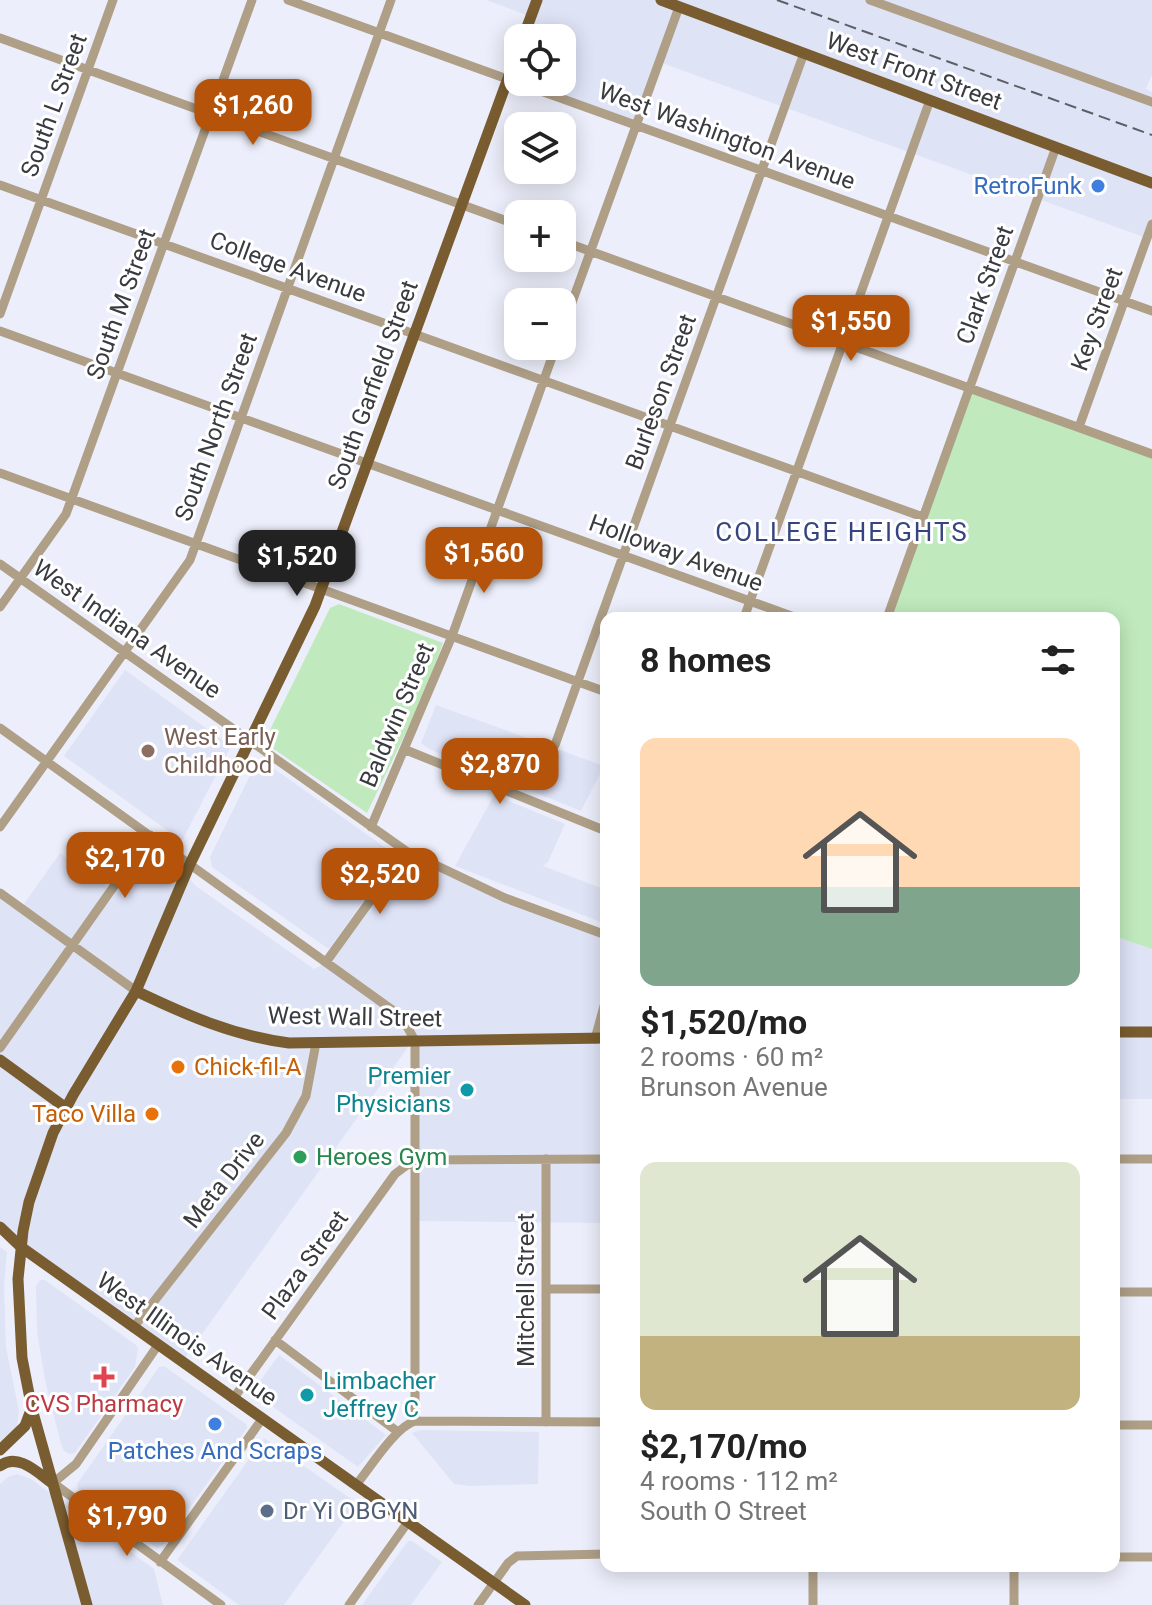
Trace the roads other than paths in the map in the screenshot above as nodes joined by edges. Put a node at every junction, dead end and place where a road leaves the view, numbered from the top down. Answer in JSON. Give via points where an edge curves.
{"nodes":[{"id":1,"x":113,"y":0,"type":"edge"},
{"id":2,"x":252,"y":0,"type":"edge"},
{"id":3,"x":288,"y":0,"type":"edge"},
{"id":4,"x":391,"y":0,"type":"edge"},
{"id":5,"x":537,"y":0,"type":"edge"},
{"id":6,"x":661,"y":0,"type":"edge"},
{"id":7,"x":870,"y":0,"type":"edge"},
{"id":8,"x":679,"y":7,"type":"junction"},
{"id":9,"x":528,"y":24,"type":"edge"},
{"id":10,"x":379,"y":33,"type":"junction"},
{"id":11,"x":0,"y":38,"type":"edge"},
{"id":12,"x":804,"y":53,"type":"junction"},
{"id":13,"x":88,"y":70,"type":"junction"},
{"id":14,"x":504,"y":78,"type":"edge"},
{"id":15,"x":504,"y":90,"type":"edge"},
{"id":16,"x":555,"y":96,"type":"edge"},
{"id":17,"x":930,"y":100,"type":"junction"},
{"id":18,"x":1152,"y":102,"type":"edge"},
{"id":19,"x":210,"y":114,"type":"junction"},
{"id":20,"x":635,"y":125,"type":"junction"},
{"id":21,"x":1056,"y":147,"type":"junction"},
{"id":22,"x":334,"y":158,"type":"junction"},
{"id":23,"x":762,"y":170,"type":"junction"},
{"id":24,"x":1152,"y":183,"type":"edge"},
{"id":25,"x":0,"y":185,"type":"edge"},
{"id":26,"x":41,"y":199,"type":"junction"},
{"id":27,"x":462,"y":205,"type":"junction"},
{"id":28,"x":889,"y":216,"type":"junction"},
{"id":29,"x":504,"y":220,"type":"edge"},
{"id":30,"x":1152,"y":224,"type":"edge"},
{"id":31,"x":164,"y":243,"type":"junction"},
{"id":32,"x":576,"y":246,"type":"edge"},
{"id":33,"x":591,"y":251,"type":"junction"},
{"id":34,"x":1015,"y":262,"type":"junction"},
{"id":35,"x":287,"y":288,"type":"junction"},
{"id":36,"x":576,"y":292,"type":"edge"},
{"id":37,"x":717,"y":296,"type":"junction"},
{"id":38,"x":1124,"y":301,"type":"junction"},
{"id":39,"x":1152,"y":311,"type":"edge"},
{"id":40,"x":0,"y":314,"type":"edge"},
{"id":41,"x":0,"y":331,"type":"edge"},
{"id":42,"x":415,"y":334,"type":"junction"},
{"id":43,"x":843,"y":342,"type":"junction"},
{"id":44,"x":551,"y":360,"type":"edge"},
{"id":45,"x":117,"y":373,"type":"junction"},
{"id":46,"x":544,"y":381,"type":"junction"},
{"id":47,"x":970,"y":388,"type":"junction"},
{"id":48,"x":241,"y":417,"type":"junction"},
{"id":49,"x":670,"y":426,"type":"junction"},
{"id":50,"x":1079,"y":427,"type":"junction"},
{"id":51,"x":1152,"y":454,"type":"edge"},
{"id":52,"x":368,"y":463,"type":"junction"},
{"id":53,"x":796,"y":471,"type":"junction"},
{"id":54,"x":0,"y":473,"type":"edge"},
{"id":55,"x":72,"y":499,"type":"junction"},
{"id":56,"x":497,"y":510,"type":"junction"},
{"id":57,"x":923,"y":517,"type":"junction"},
{"id":58,"x":196,"y":544,"type":"junction"},
{"id":59,"x":623,"y":555,"type":"junction"},
{"id":60,"x":0,"y":564,"type":"edge"},
{"id":61,"x":21,"y":578,"type":"junction"},
{"id":62,"x":322,"y":589,"type":"junction"},
{"id":63,"x":750,"y":601,"type":"junction"},
{"id":64,"x":0,"y":607,"type":"edge"},
{"id":65,"x":603,"y":612,"type":"edge"},
{"id":66,"x":746,"y":612,"type":"edge"},
{"id":67,"x":780,"y":612,"type":"edge"},
{"id":68,"x":889,"y":612,"type":"edge"},
{"id":69,"x":600,"y":619,"type":"edge"},
{"id":70,"x":452,"y":636,"type":"junction"},
{"id":71,"x":125,"y":652,"type":"junction"},
{"id":72,"x":578,"y":681,"type":"junction"},
{"id":73,"x":600,"y":690,"type":"edge"},
{"id":74,"x":0,"y":728,"type":"edge"},
{"id":75,"x":249,"y":741,"type":"junction"},
{"id":76,"x":555,"y":745,"type":"dead end"},
{"id":77,"x":406,"y":750,"type":"junction"},
{"id":78,"x":47,"y":761,"type":"junction"},
{"id":79,"x":0,"y":827,"type":"edge"},
{"id":80,"x":371,"y":827,"type":"junction"},
{"id":81,"x":600,"y":829,"type":"edge"},
{"id":82,"x":150,"y":835,"type":"junction"},
{"id":83,"x":406,"y":851,"type":"junction"},
{"id":84,"x":190,"y":864,"type":"junction"},
{"id":85,"x":0,"y":893,"type":"edge"},
{"id":86,"x":600,"y":933,"type":"edge"},
{"id":87,"x":72,"y":945,"type":"junction"},
{"id":88,"x":326,"y":962,"type":"junction"},
{"id":89,"x":136,"y":991,"type":"junction"},
{"id":90,"x":1120,"y":1032,"type":"edge"},
{"id":91,"x":1152,"y":1032,"type":"edge"},
{"id":92,"x":600,"y":1038,"type":"edge"},
{"id":93,"x":415,"y":1041,"type":"junction"},
{"id":94,"x":316,"y":1043,"type":"junction"},
{"id":95,"x":0,"y":1048,"type":"edge"},
{"id":96,"x":0,"y":1060,"type":"edge"},
{"id":97,"x":66,"y":1108,"type":"junction"},
{"id":98,"x":546,"y":1159,"type":"junction"},
{"id":99,"x":600,"y":1159,"type":"edge"},
{"id":100,"x":1120,"y":1159,"type":"edge"},
{"id":101,"x":1152,"y":1159,"type":"edge"},
{"id":102,"x":414,"y":1160,"type":"junction"},
{"id":103,"x":0,"y":1227,"type":"edge"},
{"id":104,"x":0,"y":1238,"type":"edge"},
{"id":105,"x":21,"y":1247,"type":"junction"},
{"id":106,"x":546,"y":1289,"type":"junction"},
{"id":107,"x":600,"y":1289,"type":"edge"},
{"id":108,"x":1120,"y":1292,"type":"edge"},
{"id":109,"x":1152,"y":1292,"type":"edge"},
{"id":110,"x":133,"y":1328,"type":"junction"},
{"id":111,"x":275,"y":1340,"type":"junction"},
{"id":112,"x":158,"y":1345,"type":"junction"},
{"id":113,"x":233,"y":1399,"type":"junction"},
{"id":114,"x":32,"y":1409,"type":"junction"},
{"id":115,"x":262,"y":1419,"type":"junction"},
{"id":116,"x":415,"y":1421,"type":"junction"},
{"id":117,"x":546,"y":1422,"type":"junction"},
{"id":118,"x":600,"y":1422,"type":"edge"},
{"id":119,"x":1120,"y":1425,"type":"edge"},
{"id":120,"x":1152,"y":1425,"type":"edge"},
{"id":121,"x":398,"y":1432,"type":"junction"},
{"id":122,"x":0,"y":1450,"type":"edge"},
{"id":123,"x":0,"y":1466,"type":"edge"},
{"id":124,"x":53,"y":1483,"type":"junction"},
{"id":125,"x":356,"y":1485,"type":"junction"},
{"id":126,"x":408,"y":1522,"type":"junction"},
{"id":127,"x":600,"y":1554,"type":"edge"},
{"id":128,"x":1120,"y":1557,"type":"edge"},
{"id":129,"x":1152,"y":1557,"type":"edge"},
{"id":130,"x":160,"y":1562,"type":"junction"},
{"id":131,"x":813,"y":1572,"type":"edge"},
{"id":132,"x":1014,"y":1572,"type":"edge"},
{"id":133,"x":495,"y":1583,"type":"junction"},
{"id":134,"x":87,"y":1605,"type":"edge"},
{"id":135,"x":221,"y":1605,"type":"edge"},
{"id":136,"x":349,"y":1605,"type":"edge"},
{"id":137,"x":478,"y":1605,"type":"edge"},
{"id":138,"x":525,"y":1605,"type":"edge"},
{"id":139,"x":813,"y":1605,"type":"edge"},
{"id":140,"x":1014,"y":1605,"type":"edge"}],
"edges":[{"from":1,"to":13,"type":"street","name":"South L Street"},
{"from":2,"to":19,"type":"street","name":"South M Street"},
{"from":3,"to":10,"type":"street","name":"West Washington Avenue"},
{"from":4,"to":10,"type":"street","name":"South North Street"},
{"from":5,"to":9,"type":"main road"},
{"from":6,"to":8,"type":"main road","name":"West Front Street"},
{"from":7,"to":18,"type":"street"},
{"from":8,"to":12,"type":"main road","name":"West Front Street"},
{"from":8,"to":20,"type":"street"},
{"from":10,"to":14,"type":"street","name":"West Washington Avenue"},
{"from":10,"to":22,"type":"street","name":"South North Street"},
{"from":11,"to":13,"type":"street"},
{"from":12,"to":17,"type":"main road","name":"West Front Street"},
{"from":12,"to":23,"type":"street","name":"Burleson Street"},
{"from":13,"to":19,"type":"street"},
{"from":13,"to":26,"type":"street","name":"South L Street"},
{"from":15,"to":27,"type":"main road","name":"South Garfield Street"},
{"from":16,"to":20,"type":"street","name":"West Washington Avenue"},
{"from":17,"to":21,"type":"main road","name":"West Front Street"},
{"from":17,"to":28,"type":"street"},
{"from":19,"to":22,"type":"street"},
{"from":19,"to":31,"type":"street","name":"South M Street"},
{"from":20,"to":23,"type":"street","name":"West Washington Avenue"},
{"from":20,"to":33,"type":"street"},
{"from":21,"to":24,"type":"main road","name":"West Front Street"},
{"from":21,"to":34,"type":"street","name":"Clark Street"},
{"from":22,"to":27,"type":"street"},
{"from":22,"to":35,"type":"street","name":"South North Street"},
{"from":23,"to":28,"type":"street","name":"West Washington Avenue"},
{"from":23,"to":37,"type":"street","name":"Burleson Street"},
{"from":25,"to":26,"type":"street","name":"College Avenue"},
{"from":26,"to":31,"type":"street","name":"College Avenue"},
{"from":26,"to":40,"type":"street","name":"South L Street"},
{"from":27,"to":29,"type":"street"},
{"from":27,"to":42,"type":"main road","name":"South Garfield Street"},
{"from":28,"to":34,"type":"street","name":"West Washington Avenue"},
{"from":28,"to":43,"type":"street"},
{"from":30,"to":38,"type":"street","name":"Key Street"},
{"from":31,"to":35,"type":"street","name":"College Avenue"},
{"from":31,"to":45,"type":"street","name":"South M Street"},
{"from":32,"to":33,"type":"street"},
{"from":33,"to":36,"type":"street"},
{"from":33,"to":37,"type":"street"},
{"from":34,"to":38,"type":"street","name":"West Washington Avenue"},
{"from":34,"to":47,"type":"street","name":"Clark Street"},
{"from":35,"to":42,"type":"street","name":"College Avenue"},
{"from":35,"to":48,"type":"street","name":"South North Street"},
{"from":37,"to":43,"type":"street"},
{"from":37,"to":49,"type":"street","name":"Burleson Street"},
{"from":38,"to":39,"type":"street","name":"West Washington Avenue"},
{"from":38,"to":50,"type":"street","name":"Key Street"},
{"from":41,"to":45,"type":"street","name":"Holloway Avenue"},
{"from":42,"to":46,"type":"street","name":"College Avenue"},
{"from":42,"to":52,"type":"main road","name":"South Garfield Street"},
{"from":43,"to":47,"type":"street"},
{"from":43,"to":53,"type":"street"},
{"from":44,"to":46,"type":"street","name":"Baldwin Street"},
{"from":45,"to":48,"type":"street","name":"Holloway Avenue"},
{"from":45,"to":55,"type":"street","name":"South M Street"},
{"from":46,"to":49,"type":"street","name":"College Avenue"},
{"from":46,"to":56,"type":"street","name":"Baldwin Street"},
{"from":47,"to":50,"type":"street"},
{"from":47,"to":57,"type":"street","name":"Clark Street"},
{"from":48,"to":52,"type":"street","name":"Holloway Avenue"},
{"from":48,"to":58,"type":"street","name":"South North Street"},
{"from":49,"to":53,"type":"street","name":"College Avenue"},
{"from":49,"to":59,"type":"street","name":"Burleson Street"},
{"from":50,"to":51,"type":"street"},
{"from":52,"to":56,"type":"street","name":"Holloway Avenue"},
{"from":52,"to":62,"type":"main road","name":"South Garfield Street"},
{"from":53,"to":57,"type":"street","name":"College Avenue"},
{"from":53,"to":63,"type":"street"},
{"from":54,"to":55,"type":"street"},
{"from":55,"to":58,"type":"street"},
{"from":55,"to":61,"type":"street","name":"South M Street"},
{"from":56,"to":59,"type":"street","name":"Holloway Avenue"},
{"from":56,"to":70,"type":"street","name":"Baldwin Street"},
{"from":57,"to":68,"type":"street","name":"Clark Street"},
{"from":58,"to":62,"type":"street"},
{"from":58,"to":71,"type":"street","name":"South North Street"},
{"from":59,"to":63,"type":"street","name":"Holloway Avenue"},
{"from":59,"to":65,"type":"street","name":"Burleson Street"},
{"from":60,"to":61,"type":"street","name":"West Indiana Avenue"},
{"from":61,"to":64,"type":"street","name":"South M Street"},
{"from":61,"to":71,"type":"street","name":"West Indiana Avenue"},
{"from":62,"to":70,"type":"street"},
{"from":62,"to":75,"type":"main road","name":"South Garfield Street"},
{"from":63,"to":66,"type":"street"},
{"from":63,"to":67,"type":"street","name":"Holloway Avenue"},
{"from":69,"to":72,"type":"street","name":"Burleson Street"},
{"from":70,"to":72,"type":"street"},
{"from":70,"to":77,"type":"street","name":"Baldwin Street"},
{"from":71,"to":75,"type":"street","name":"West Indiana Avenue"},
{"from":71,"to":78,"type":"street","name":"South North Street"},
{"from":72,"to":73,"type":"street"},
{"from":72,"to":76,"type":"street","name":"Burleson Street"},
{"from":74,"to":78,"type":"street"},
{"from":75,"to":80,"type":"street","name":"West Indiana Avenue"},
{"from":75,"to":84,"type":"main road","name":"South Garfield Street"},
{"from":77,"to":80,"type":"street","name":"Baldwin Street"},
{"from":77,"to":81,"type":"street"},
{"from":78,"to":79,"type":"street","name":"South North Street"},
{"from":78,"to":82,"type":"street"},
{"from":80,"to":83,"type":"street","name":"West Indiana Avenue"},
{"from":82,"to":84,"type":"street"},
{"from":82,"to":87,"type":"street"},
{"from":83,"to":86,"type":"street","name":"West Indiana Avenue","via":[[505,898]]},
{"from":83,"to":88,"type":"street"},
{"from":84,"to":88,"type":"street"},
{"from":84,"to":89,"type":"main road","name":"South Garfield Street"},
{"from":85,"to":87,"type":"street","name":"West Wall Street"},
{"from":87,"to":89,"type":"street","name":"West Wall Street"},
{"from":87,"to":95,"type":"street"},
{"from":88,"to":93,"type":"street","via":[[402,1017]]},
{"from":89,"to":94,"type":"main road","name":"West Wall Street","via":[[251,1037]]},
{"from":89,"to":97,"type":"main road","name":"South Garfield Street"},
{"from":90,"to":91,"type":"main road"},
{"from":92,"to":93,"type":"main road","name":"West Wall Street"},
{"from":93,"to":94,"type":"main road","name":"West Wall Street"},
{"from":93,"to":102,"type":"street"},
{"from":94,"to":110,"type":"street","name":"Meta Drive","via":[[306,1096],[286,1133]]},
{"from":96,"to":97,"type":"main road"},
{"from":97,"to":105,"type":"main road","name":"South Garfield Street","via":[[35,1181]]},
{"from":98,"to":99,"type":"street"},
{"from":98,"to":102,"type":"street"},
{"from":98,"to":106,"type":"street","name":"Mitchell Street"},
{"from":100,"to":101,"type":"street"},
{"from":102,"to":111,"type":"street","name":"Plaza Street","via":[[395,1174]]},
{"from":102,"to":116,"type":"street"},
{"from":103,"to":105,"type":"main road","name":"West Illinois Avenue"},
{"from":104,"to":105,"type":"main road","name":"West Illinois Avenue"},
{"from":105,"to":110,"type":"main road","name":"West Illinois Avenue"},
{"from":105,"to":114,"type":"main road","name":"South Garfield Street","via":[[19,1323]]},
{"from":106,"to":107,"type":"street"},
{"from":106,"to":117,"type":"street","name":"Mitchell Street"},
{"from":108,"to":109,"type":"street"},
{"from":110,"to":112,"type":"main road","name":"West Illinois Avenue"},
{"from":111,"to":113,"type":"street","name":"Plaza Street"},
{"from":111,"to":121,"type":"street"},
{"from":112,"to":113,"type":"main road","name":"West Illinois Avenue"},
{"from":112,"to":124,"type":"street","via":[[76,1464]]},
{"from":113,"to":115,"type":"main road","name":"West Illinois Avenue"},
{"from":114,"to":122,"type":"main road","via":[[25,1426]]},
{"from":114,"to":124,"type":"main road","name":"South Garfield Street"},
{"from":115,"to":125,"type":"main road","name":"West Illinois Avenue"},
{"from":115,"to":130,"type":"street"},
{"from":116,"to":117,"type":"street"},
{"from":116,"to":121,"type":"street"},
{"from":117,"to":118,"type":"street"},
{"from":119,"to":120,"type":"street"},
{"from":121,"to":125,"type":"street"},
{"from":123,"to":124,"type":"main road","via":[[15,1460]]},
{"from":124,"to":130,"type":"street"},
{"from":124,"to":134,"type":"main road","name":"South Garfield Street"},
{"from":125,"to":126,"type":"main road","name":"West Illinois Avenue"},
{"from":126,"to":133,"type":"main road","name":"West Illinois Avenue"},
{"from":126,"to":136,"type":"street"},
{"from":127,"to":133,"type":"street","via":[[521,1555]]},
{"from":128,"to":129,"type":"street"},
{"from":130,"to":135,"type":"street"},
{"from":131,"to":139,"type":"street"},
{"from":132,"to":140,"type":"street"},
{"from":133,"to":137,"type":"street"},
{"from":133,"to":138,"type":"main road","name":"West Illinois Avenue"}]}
